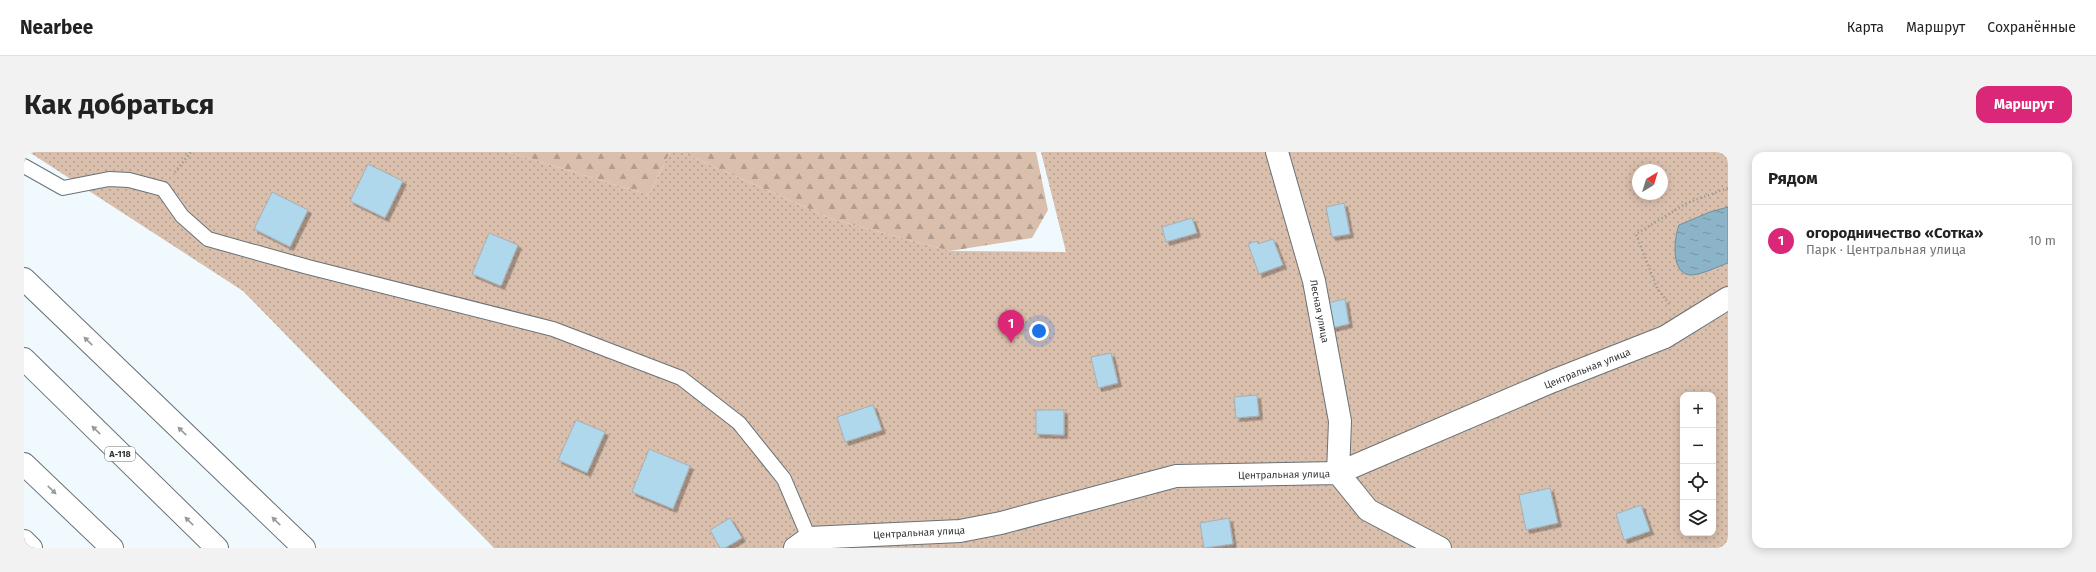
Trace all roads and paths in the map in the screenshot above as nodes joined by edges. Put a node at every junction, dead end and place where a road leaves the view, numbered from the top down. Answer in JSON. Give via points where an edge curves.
{"nodes":[{"id":1,"x":1277,"y":152,"type":"edge"},
{"id":2,"x":24,"y":166,"type":"edge"},
{"id":3,"x":1728,"y":188,"type":"edge"},
{"id":4,"x":24,"y":279,"type":"edge"},
{"id":5,"x":1728,"y":298,"type":"edge"},
{"id":6,"x":1686,"y":324,"type":"junction"},
{"id":7,"x":24,"y":360,"type":"edge"},
{"id":8,"x":24,"y":464,"type":"edge"},
{"id":9,"x":1338,"y":473,"type":"junction"},
{"id":10,"x":24,"y":541,"type":"edge"},
{"id":11,"x":802,"y":543,"type":"edge"},
{"id":12,"x":31,"y":548,"type":"edge"},
{"id":13,"x":112,"y":548,"type":"edge"},
{"id":14,"x":216,"y":548,"type":"edge"},
{"id":15,"x":304,"y":548,"type":"edge"},
{"id":16,"x":1440,"y":548,"type":"edge"}],
"edges":[{"from":1,"to":9,"type":"main road","name":"Лесная улица","via":[[1316,289],[1340,421]]},
{"from":2,"to":11,"type":"lane","via":[[63,188],[109,179],[129,180],[163,189],[182,216],[208,239],[552,329],[681,378],[739,422],[784,479]]},
{"from":3,"to":6,"type":"path","via":[[1687,203],[1636,234],[1657,288]]},
{"from":15,"to":4,"type":"main road","one_way":true},
{"from":5,"to":6,"type":"main road","name":"Центральная улица"},
{"from":6,"to":9,"type":"main road","name":"Центральная улица","via":[[1665,337],[1553,381]]},
{"from":14,"to":7,"type":"main road","number":"А-118","one_way":true},
{"from":8,"to":13,"type":"main road","one_way":true},
{"from":9,"to":11,"type":"main road","name":"Центральная улица","via":[[1176,476],[1000,523],[960,531]]},
{"from":9,"to":16,"type":"main road","via":[[1368,510]]},
{"from":10,"to":12,"type":"main road"}]}
